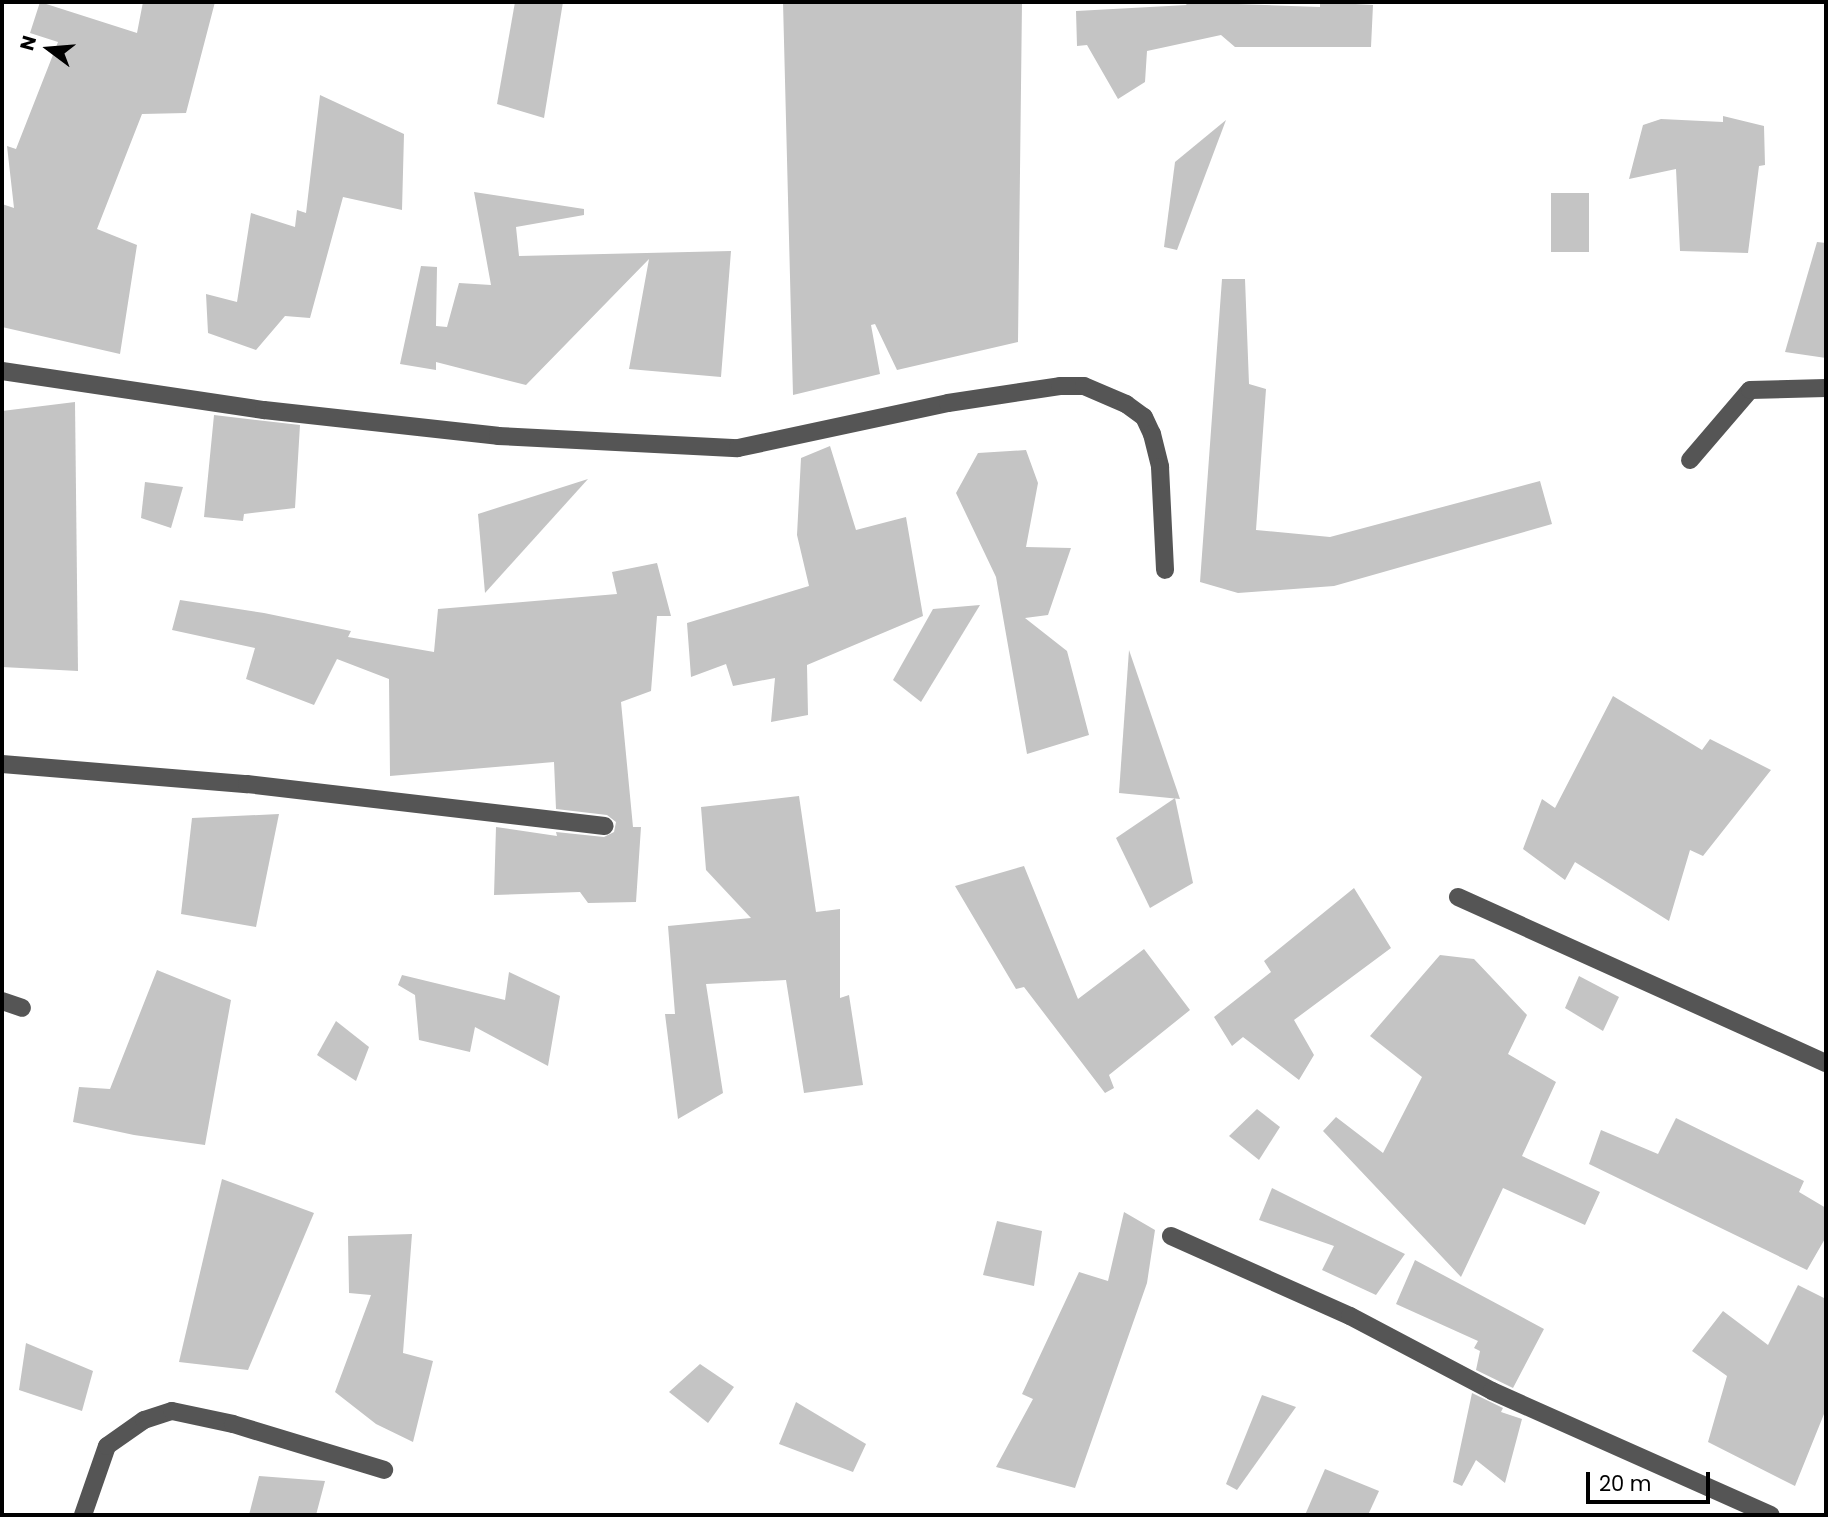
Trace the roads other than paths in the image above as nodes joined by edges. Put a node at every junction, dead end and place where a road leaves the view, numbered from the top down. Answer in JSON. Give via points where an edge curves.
{"nodes":[{"id":1,"x":2,"y":371,"type":"edge"},
{"id":2,"x":1826,"y":388,"type":"edge"},
{"id":3,"x":1689,"y":460,"type":"dead end"},
{"id":4,"x":1165,"y":570,"type":"dead end"},
{"id":5,"x":2,"y":764,"type":"edge"},
{"id":6,"x":606,"y":827,"type":"dead end"},
{"id":7,"x":1458,"y":897,"type":"dead end"},
{"id":8,"x":2,"y":1001,"type":"edge"},
{"id":9,"x":22,"y":1008,"type":"dead end"},
{"id":10,"x":1826,"y":1062,"type":"edge"},
{"id":11,"x":1171,"y":1236,"type":"dead end"},
{"id":12,"x":384,"y":1471,"type":"dead end"},
{"id":13,"x":83,"y":1515,"type":"edge"},
{"id":14,"x":1771,"y":1515,"type":"edge"}],
"edges":[{"from":1,"to":4,"type":"street","via":[[264,410],[498,436],[738,448],[948,403],[1083,386],[1126,404],[1143,418],[1152,434],[1160,467]]},
{"from":2,"to":3,"type":"street","via":[[1750,390]]},
{"from":5,"to":6,"type":"street","via":[[247,784]]},
{"from":7,"to":10,"type":"street"},
{"from":8,"to":9,"type":"street"},
{"from":11,"to":14,"type":"street","via":[[1350,1316],[1504,1396]]},
{"from":12,"to":13,"type":"street","via":[[233,1424],[172,1411],[144,1420],[107,1446]]}]}
